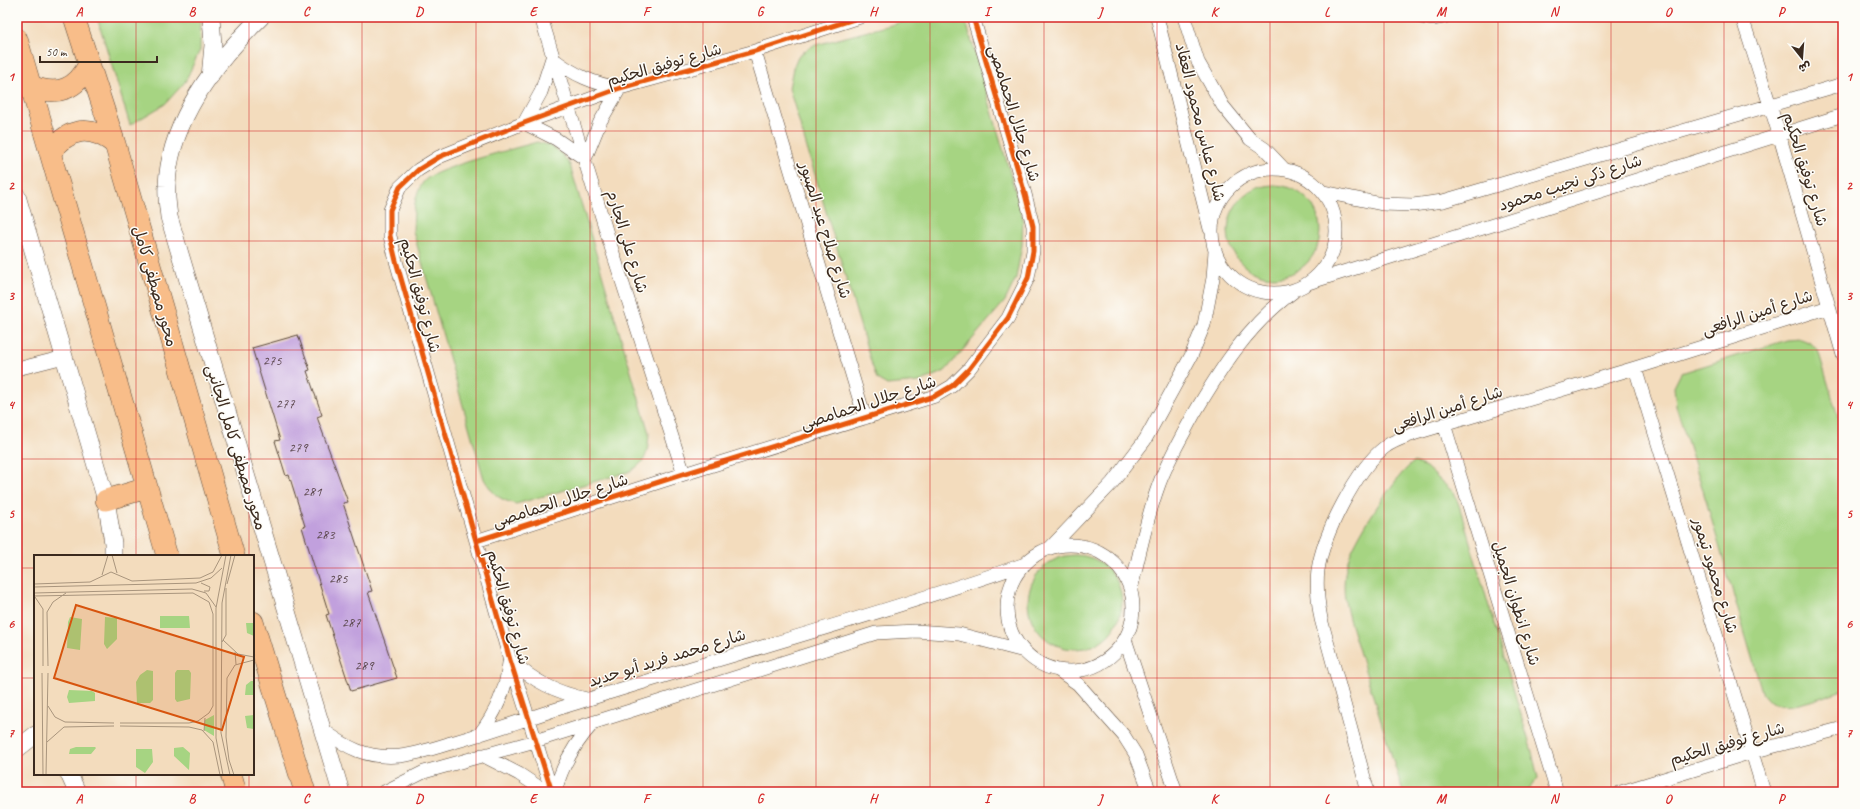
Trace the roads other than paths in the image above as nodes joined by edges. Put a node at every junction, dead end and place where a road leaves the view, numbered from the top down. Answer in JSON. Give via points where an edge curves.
{"nodes":[{"id":1,"x":74,"y":17,"type":"edge"},
{"id":2,"x":211,"y":17,"type":"edge"},
{"id":3,"x":260,"y":17,"type":"edge"},
{"id":4,"x":541,"y":17,"type":"edge"},
{"id":5,"x":860,"y":17,"type":"edge"},
{"id":6,"x":973,"y":17,"type":"edge"},
{"id":7,"x":1157,"y":17,"type":"edge"},
{"id":8,"x":1184,"y":17,"type":"edge"},
{"id":9,"x":1421,"y":17,"type":"edge"},
{"id":10,"x":1444,"y":17,"type":"edge"},
{"id":11,"x":1742,"y":17,"type":"edge"},
{"id":12,"x":17,"y":39,"type":"edge"},
{"id":13,"x":755,"y":51,"type":"junction"},
{"id":14,"x":552,"y":58,"type":"junction"},
{"id":15,"x":89,"y":64,"type":"junction"},
{"id":16,"x":210,"y":77,"type":"junction"},
{"id":17,"x":1843,"y":84,"type":"edge"},
{"id":18,"x":31,"y":86,"type":"junction"},
{"id":19,"x":620,"y":88,"type":"junction"},
{"id":20,"x":1769,"y":104,"type":"junction"},
{"id":21,"x":569,"y":108,"type":"junction"},
{"id":22,"x":1843,"y":115,"type":"edge"},
{"id":23,"x":524,"y":123,"type":"junction"},
{"id":24,"x":1779,"y":134,"type":"junction"},
{"id":25,"x":115,"y":144,"type":"junction"},
{"id":26,"x":51,"y":152,"type":"junction"},
{"id":27,"x":585,"y":159,"type":"junction"},
{"id":28,"x":1284,"y":169,"type":"junction"},
{"id":29,"x":1324,"y":192,"type":"junction"},
{"id":30,"x":17,"y":196,"type":"edge"},
{"id":31,"x":1212,"y":236,"type":"junction"},
{"id":32,"x":1215,"y":251,"type":"junction"},
{"id":33,"x":1308,"y":283,"type":"junction"},
{"id":34,"x":1296,"y":289,"type":"junction"},
{"id":35,"x":1829,"y":307,"type":"junction"},
{"id":36,"x":1843,"y":355,"type":"edge"},
{"id":37,"x":64,"y":357,"type":"junction"},
{"id":38,"x":1635,"y":368,"type":"junction"},
{"id":39,"x":17,"y":369,"type":"edge"},
{"id":40,"x":865,"y":418,"type":"junction"},
{"id":41,"x":1444,"y":424,"type":"junction"},
{"id":42,"x":684,"y":474,"type":"junction"},
{"id":43,"x":147,"y":488,"type":"junction"},
{"id":44,"x":106,"y":500,"type":"junction"},
{"id":45,"x":476,"y":541,"type":"junction"},
{"id":46,"x":1050,"y":548,"type":"junction"},
{"id":47,"x":114,"y":555,"type":"edge"},
{"id":48,"x":167,"y":555,"type":"edge"},
{"id":49,"x":234,"y":555,"type":"edge"},
{"id":50,"x":1025,"y":564,"type":"junction"},
{"id":51,"x":1131,"y":590,"type":"junction"},
{"id":52,"x":254,"y":625,"type":"edge"},
{"id":53,"x":1125,"y":639,"type":"junction"},
{"id":54,"x":1024,"y":651,"type":"junction"},
{"id":55,"x":510,"y":660,"type":"junction"},
{"id":56,"x":1056,"y":669,"type":"junction"},
{"id":57,"x":587,"y":699,"type":"junction"},
{"id":58,"x":528,"y":719,"type":"junction"},
{"id":59,"x":595,"y":721,"type":"junction"},
{"id":60,"x":1843,"y":728,"type":"edge"},
{"id":61,"x":322,"y":729,"type":"junction"},
{"id":62,"x":479,"y":735,"type":"junction"},
{"id":63,"x":34,"y":736,"type":"edge"},
{"id":64,"x":534,"y":741,"type":"junction"},
{"id":65,"x":17,"y":749,"type":"edge"},
{"id":66,"x":1752,"y":752,"type":"junction"},
{"id":67,"x":482,"y":755,"type":"junction"},
{"id":68,"x":69,"y":775,"type":"edge"},
{"id":69,"x":231,"y":775,"type":"edge"},
{"id":70,"x":76,"y":792,"type":"edge"},
{"id":71,"x":236,"y":792,"type":"edge"},
{"id":72,"x":305,"y":792,"type":"edge"},
{"id":73,"x":341,"y":792,"type":"edge"},
{"id":74,"x":384,"y":792,"type":"edge"},
{"id":75,"x":546,"y":792,"type":"edge"},
{"id":76,"x":553,"y":792,"type":"edge"},
{"id":77,"x":1150,"y":792,"type":"edge"},
{"id":78,"x":1176,"y":792,"type":"edge"},
{"id":79,"x":1368,"y":792,"type":"edge"},
{"id":80,"x":1557,"y":792,"type":"edge"},
{"id":81,"x":1621,"y":792,"type":"edge"},
{"id":82,"x":1764,"y":792,"type":"edge"}],
"edges":[{"from":1,"to":15,"type":"main road","name":"محور مصطفى كامل"},
{"from":2,"to":16,"type":"street","via":[[213,45]]},
{"from":3,"to":16,"type":"street","name":"محور مصطفى كامل الجانبى","via":[[242,35]]},
{"from":4,"to":14,"type":"street","name":"شارع على الجارم"},
{"from":5,"to":13,"type":"street","name":"شارع توفيق الحكيم"},
{"from":6,"to":40,"type":"street","name":"شارع جلال الحمامصى","via":[[1032,226],[1028,278],[1008,318],[969,369],[952,386],[935,396]]},
{"from":7,"to":31,"type":"street","name":"شارع عباس محمود العقاد"},
{"from":8,"to":28,"type":"street","name":"شارع عباس محمود العقاد","via":[[1198,62],[1223,106],[1250,139],[1265,149]]},
{"from":9,"to":10,"type":"street"},
{"from":11,"to":20,"type":"street","name":"شارع توفيق الحكيم"},
{"from":12,"to":18,"type":"main road"},
{"from":13,"to":19,"type":"street","name":"شارع توفيق الحكيم"},
{"from":13,"to":40,"type":"street","name":"شارع صلاح عبد الصبور"},
{"from":14,"to":19,"type":"street","via":[[584,79]]},
{"from":14,"to":21,"type":"street","name":"شارع على الجارم"},
{"from":14,"to":23,"type":"street","via":[[541,92]]},
{"from":15,"to":18,"type":"main road","via":[[76,83],[66,89],[42,91]]},
{"from":15,"to":25,"type":"main road","name":"محور مصطفى كامل"},
{"from":16,"to":61,"type":"street","name":"محور مصطفى كامل الجانبى","via":[[179,130],[170,158],[167,186],[169,217]]},
{"from":17,"to":20,"type":"street","name":"شارع ذكى نجيب محمود"},
{"from":18,"to":26,"type":"main road"},
{"from":19,"to":21,"type":"street","name":"شارع توفيق الحكيم"},
{"from":19,"to":27,"type":"street","via":[[600,122]]},
{"from":20,"to":24,"type":"street","name":"شارع توفيق الحكيم"},
{"from":20,"to":29,"type":"street","name":"شارع ذكى نجيب محمود","via":[[1443,201],[1413,205],[1382,204]]},
{"from":21,"to":23,"type":"street","name":"شارع توفيق الحكيم"},
{"from":21,"to":27,"type":"street","name":"شارع على الجارم"},
{"from":22,"to":24,"type":"street","name":"شارع ذكى نجيب محمود"},
{"from":23,"to":27,"type":"street","via":[[556,139]]},
{"from":23,"to":45,"type":"street","name":"شارع توفيق الحكيم","via":[[459,149],[418,170],[400,187],[390,210],[390,236],[396,261]]},
{"from":24,"to":33,"type":"street","name":"شارع ذكى نجيب محمود"},
{"from":24,"to":35,"type":"street","name":"شارع توفيق الحكيم"},
{"from":25,"to":26,"type":"main road","via":[[94,131],[81,131],[69,134],[58,142]]},
{"from":25,"to":49,"type":"main road","name":"محور مصطفى كامل"},
{"from":26,"to":43,"type":"main road"},
{"from":27,"to":42,"type":"street","name":"شارع على الجارم"},
{"from":28,"to":29,"type":"street","via":[[1299,173],[1313,181]]},
{"from":28,"to":31,"type":"street","via":[[1252,172],[1237,180],[1225,192],[1217,206],[1212,221]]},
{"from":29,"to":33,"type":"street","via":[[1332,206],[1337,235],[1328,263],[1319,275]]},
{"from":30,"to":37,"type":"street"},
{"from":31,"to":32,"type":"street"},
{"from":32,"to":34,"type":"street","via":[[1226,270],[1248,287],[1269,293]]},
{"from":32,"to":46,"type":"street","via":[[1204,325],[1191,356],[1145,440],[1112,483]]},
{"from":33,"to":34,"type":"street"},
{"from":34,"to":51,"type":"street","via":[[1254,326],[1234,351],[1215,377],[1170,457],[1148,518]]},
{"from":35,"to":36,"type":"street","name":"شارع توفيق الحكيم"},
{"from":35,"to":38,"type":"street","name":"شارع أمين الرافعى"},
{"from":37,"to":39,"type":"street"},
{"from":37,"to":44,"type":"street"},
{"from":38,"to":41,"type":"street","name":"شارع أمين الرافعى"},
{"from":38,"to":66,"type":"street","name":"شارع محمود تيمور"},
{"from":40,"to":42,"type":"street","name":"شارع جلال الحمامصى"},
{"from":41,"to":79,"type":"street","name":"شارع أمين الرافعى","via":[[1399,439],[1386,446],[1371,461],[1358,478],[1330,529],[1318,570],[1320,619]]},
{"from":41,"to":80,"type":"street","name":"شارع انطوان الجميل"},
{"from":42,"to":45,"type":"street","name":"شارع جلال الحمامصى"},
{"from":43,"to":44,"type":"main road"},
{"from":43,"to":48,"type":"main road"},
{"from":44,"to":47,"type":"street"},
{"from":45,"to":55,"type":"street","name":"شارع توفيق الحكيم"},
{"from":46,"to":50,"type":"street"},
{"from":46,"to":51,"type":"street","via":[[1070,545],[1090,548],[1108,557],[1122,572]]},
{"from":50,"to":54,"type":"street","via":[[1015,577],[1007,607],[1012,631]]},
{"from":50,"to":57,"type":"street","name":"شارع محمد فريد أبو حديد","via":[[961,587]]},
{"from":51,"to":53,"type":"street","via":[[1131,624]]},
{"from":52,"to":72,"type":"main road"},
{"from":53,"to":56,"type":"street","via":[[1115,652],[1102,662],[1072,671]]},
{"from":53,"to":78,"type":"street"},
{"from":54,"to":56,"type":"street","via":[[1044,665]]},
{"from":54,"to":59,"type":"street","via":[[960,634],[876,632]]},
{"from":55,"to":57,"type":"street","via":[[545,686]]},
{"from":55,"to":58,"type":"street","name":"شارع توفيق الحكيم"},
{"from":55,"to":62,"type":"street","via":[[501,700]]},
{"from":56,"to":77,"type":"street","via":[[1078,684],[1124,736],[1136,755]]},
{"from":57,"to":58,"type":"street","name":"شارع محمد فريد أبو حديد"},
{"from":58,"to":62,"type":"street","name":"شارع محمد فريد أبو حديد"},
{"from":58,"to":64,"type":"street","name":"شارع توفيق الحكيم"},
{"from":59,"to":64,"type":"street"},
{"from":59,"to":76,"type":"street","via":[[568,755]]},
{"from":60,"to":66,"type":"street","name":"شارع توفيق الحكيم"},
{"from":61,"to":62,"type":"street","name":"شارع محمد فريد أبو حديد","via":[[344,746],[360,752],[400,756]]},
{"from":61,"to":73,"type":"street","name":"محور مصطفى كامل الجانبى"},
{"from":63,"to":65,"type":"street"},
{"from":64,"to":67,"type":"street"},
{"from":64,"to":76,"type":"street","name":"شارع توفيق الحكيم"},
{"from":66,"to":81,"type":"street","name":"شارع توفيق الحكيم"},
{"from":66,"to":82,"type":"street","name":"شارع محمود تيمور"},
{"from":67,"to":74,"type":"street","via":[[424,772]]},
{"from":67,"to":75,"type":"street","via":[[519,774]]},
{"from":68,"to":70,"type":"street"},
{"from":69,"to":71,"type":"main road"}]}
